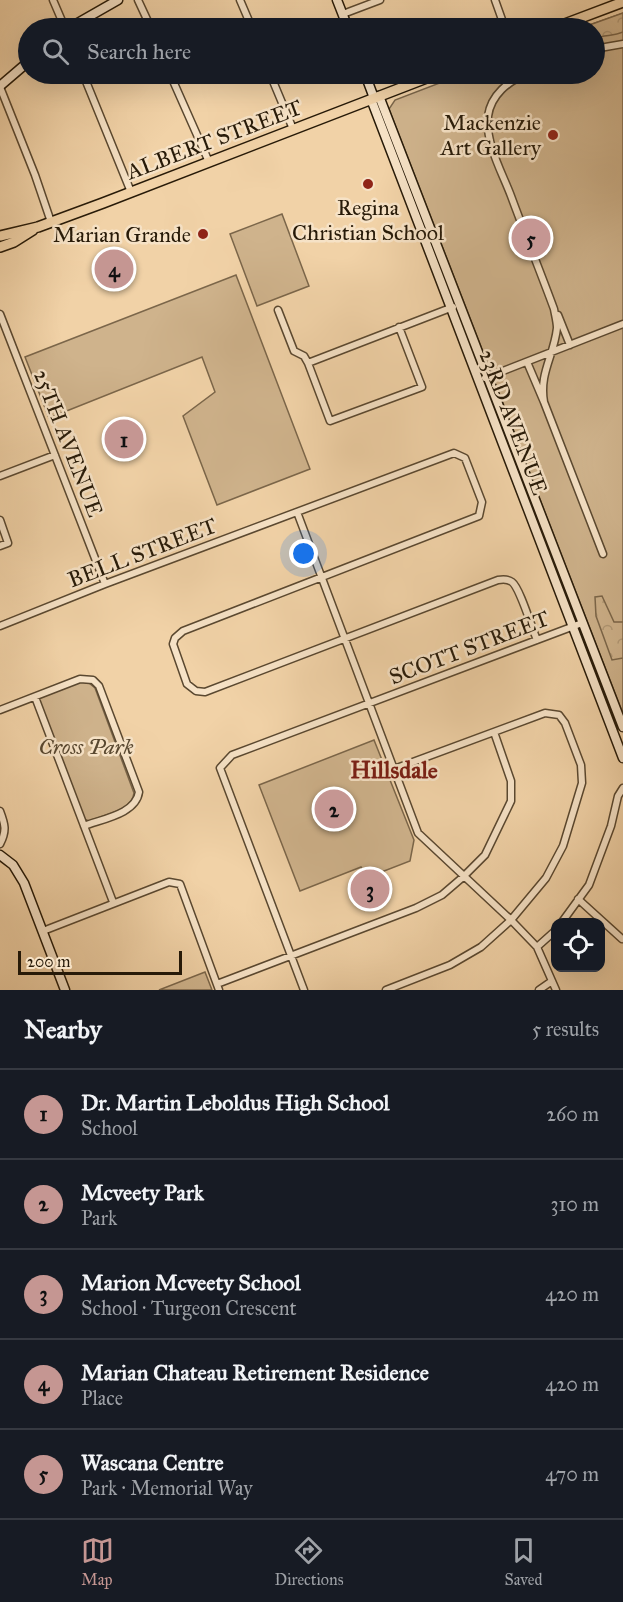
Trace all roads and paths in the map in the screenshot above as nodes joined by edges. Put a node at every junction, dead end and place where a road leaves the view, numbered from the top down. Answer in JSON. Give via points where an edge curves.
{"nodes":[{"id":1,"x":53,"y":0,"type":"edge"},
{"id":2,"x":118,"y":0,"type":"edge"},
{"id":3,"x":138,"y":0,"type":"edge"},
{"id":4,"x":240,"y":0,"type":"edge"},
{"id":5,"x":337,"y":0,"type":"edge"},
{"id":6,"x":380,"y":0,"type":"edge"},
{"id":7,"x":495,"y":0,"type":"edge"},
{"id":8,"x":623,"y":2,"type":"edge"},
{"id":9,"x":343,"y":14,"type":"junction"},
{"id":10,"x":62,"y":18,"type":"edge"},
{"id":11,"x":85,"y":18,"type":"edge"},
{"id":12,"x":146,"y":18,"type":"edge"},
{"id":13,"x":248,"y":18,"type":"edge"},
{"id":14,"x":344,"y":18,"type":"edge"},
{"id":15,"x":501,"y":18,"type":"edge"},
{"id":16,"x":581,"y":18,"type":"edge"},
{"id":17,"x":623,"y":44,"type":"edge"},
{"id":18,"x":605,"y":47,"type":"edge"},
{"id":19,"x":18,"y":71,"type":"edge"},
{"id":20,"x":87,"y":84,"type":"edge"},
{"id":21,"x":174,"y":84,"type":"edge"},
{"id":22,"x":274,"y":84,"type":"edge"},
{"id":23,"x":369,"y":84,"type":"edge"},
{"id":24,"x":411,"y":84,"type":"edge"},
{"id":25,"x":510,"y":84,"type":"edge"},
{"id":26,"x":0,"y":87,"type":"edge"},
{"id":27,"x":375,"y":98,"type":"junction"},
{"id":28,"x":293,"y":129,"type":"junction"},
{"id":29,"x":209,"y":162,"type":"junction"},
{"id":30,"x":131,"y":192,"type":"junction"},
{"id":31,"x":51,"y":222,"type":"junction"},
{"id":32,"x":38,"y":227,"type":"junction"},
{"id":33,"x":0,"y":236,"type":"edge"},
{"id":34,"x":0,"y":247,"type":"edge"},
{"id":35,"x":455,"y":306,"type":"junction"},
{"id":36,"x":554,"y":309,"type":"junction"},
{"id":37,"x":278,"y":310,"type":"dead end"},
{"id":38,"x":0,"y":314,"type":"edge"},
{"id":39,"x":623,"y":324,"type":"edge"},
{"id":40,"x":399,"y":327,"type":"junction"},
{"id":41,"x":570,"y":345,"type":"junction"},
{"id":42,"x":550,"y":353,"type":"junction"},
{"id":43,"x":527,"y":362,"type":"junction"},
{"id":44,"x":308,"y":363,"type":"junction"},
{"id":45,"x":483,"y":379,"type":"junction"},
{"id":46,"x":544,"y":402,"type":"junction"},
{"id":47,"x":55,"y":455,"type":"junction"},
{"id":48,"x":0,"y":476,"type":"edge"},
{"id":49,"x":297,"y":512,"type":"junction"},
{"id":50,"x":0,"y":520,"type":"edge"},
{"id":51,"x":0,"y":546,"type":"edge"},
{"id":52,"x":603,"y":554,"type":"dead end"},
{"id":53,"x":320,"y":578,"type":"junction"},
{"id":54,"x":105,"y":584,"type":"junction"},
{"id":55,"x":578,"y":625,"type":"junction"},
{"id":56,"x":0,"y":626,"type":"edge"},
{"id":57,"x":344,"y":640,"type":"junction"},
{"id":58,"x":537,"y":640,"type":"junction"},
{"id":59,"x":35,"y":697,"type":"junction"},
{"id":60,"x":368,"y":705,"type":"junction"},
{"id":61,"x":0,"y":711,"type":"edge"},
{"id":62,"x":623,"y":728,"type":"edge"},
{"id":63,"x":494,"y":732,"type":"junction"},
{"id":64,"x":623,"y":758,"type":"edge"},
{"id":65,"x":394,"y":769,"type":"junction"},
{"id":66,"x":623,"y":788,"type":"edge"},
{"id":67,"x":0,"y":811,"type":"edge"},
{"id":68,"x":84,"y":826,"type":"junction"},
{"id":69,"x":0,"y":844,"type":"edge"},
{"id":70,"x":0,"y":855,"type":"edge"},
{"id":71,"x":463,"y":877,"type":"junction"},
{"id":72,"x":578,"y":898,"type":"junction"},
{"id":73,"x":113,"y":902,"type":"junction"},
{"id":74,"x":565,"y":918,"type":"edge"},
{"id":75,"x":511,"y":920,"type":"junction"},
{"id":76,"x":43,"y":931,"type":"junction"},
{"id":77,"x":551,"y":934,"type":"edge"},
{"id":78,"x":622,"y":939,"type":"edge"},
{"id":79,"x":537,"y":947,"type":"junction"},
{"id":80,"x":291,"y":956,"type":"junction"},
{"id":81,"x":552,"y":981,"type":"junction"},
{"id":82,"x":218,"y":987,"type":"edge"},
{"id":83,"x":65,"y":990,"type":"edge"},
{"id":84,"x":304,"y":990,"type":"edge"},
{"id":85,"x":386,"y":990,"type":"edge"},
{"id":86,"x":539,"y":990,"type":"edge"},
{"id":87,"x":556,"y":990,"type":"edge"}],
"edges":[{"from":1,"to":10,"type":"street"},
{"from":2,"to":11,"type":"main road"},
{"from":3,"to":12,"type":"street"},
{"from":4,"to":13,"type":"street"},
{"from":5,"to":9,"type":"main road"},
{"from":6,"to":9,"type":"street"},
{"from":7,"to":15,"type":"street"},
{"from":8,"to":16,"type":"main road"},
{"from":9,"to":14,"type":"main road"},
{"from":17,"to":18,"type":"street"},
{"from":19,"to":26,"type":"main road"},
{"from":20,"to":30,"type":"street"},
{"from":21,"to":29,"type":"street"},
{"from":22,"to":28,"type":"street"},
{"from":23,"to":27,"type":"main road","name":"23RD AVENUE"},
{"from":24,"to":27,"type":"main road","name":"ALBERT STREET"},
{"from":25,"to":36,"type":"street","via":[[495,98],[488,114],[488,132]]},
{"from":26,"to":31,"type":"street"},
{"from":27,"to":28,"type":"main road","name":"ALBERT STREET"},
{"from":27,"to":35,"type":"main road","name":"23RD AVENUE"},
{"from":28,"to":29,"type":"main road","name":"ALBERT STREET"},
{"from":29,"to":30,"type":"main road","name":"ALBERT STREET"},
{"from":30,"to":31,"type":"main road","name":"ALBERT STREET"},
{"from":31,"to":32,"type":"main road","name":"ALBERT STREET"},
{"from":32,"to":33,"type":"main road","name":"ALBERT STREET"},
{"from":32,"to":34,"type":"main road","name":"ALBERT STREET"},
{"from":35,"to":40,"type":"street"},
{"from":35,"to":45,"type":"main road","name":"23RD AVENUE"},
{"from":36,"to":41,"type":"street"},
{"from":36,"to":42,"type":"street","via":[[557,326]]},
{"from":37,"to":44,"type":"street","via":[[294,351]]},
{"from":38,"to":47,"type":"street","name":"25TH AVENUE"},
{"from":39,"to":41,"type":"street"},
{"from":40,"to":44,"type":"street"},
{"from":40,"to":44,"type":"street","via":[[422,387],[330,421]]},
{"from":41,"to":42,"type":"street"},
{"from":42,"to":43,"type":"street"},
{"from":42,"to":46,"type":"street","via":[[543,375]]},
{"from":43,"to":45,"type":"street"},
{"from":43,"to":46,"type":"street"},
{"from":45,"to":55,"type":"main road","name":"23RD AVENUE"},
{"from":46,"to":52,"type":"street"},
{"from":47,"to":48,"type":"street"},
{"from":47,"to":54,"type":"street","name":"25TH AVENUE"},
{"from":49,"to":53,"type":"street"},
{"from":49,"to":53,"type":"street","name":"BELL STREET","via":[[454,453],[465,458],[482,502],[479,516]]},
{"from":49,"to":54,"type":"street","name":"BELL STREET"},
{"from":50,"to":51,"type":"street","via":[[9,543]]},
{"from":53,"to":57,"type":"street"},
{"from":53,"to":57,"type":"street","via":[[178,634],[174,650],[187,684],[196,692],[205,692]]},
{"from":54,"to":56,"type":"street","name":"BELL STREET"},
{"from":55,"to":58,"type":"street","name":"SCOTT STREET"},
{"from":55,"to":62,"type":"main road","name":"23RD AVENUE"},
{"from":55,"to":64,"type":"main road","name":"23RD AVENUE"},
{"from":57,"to":58,"type":"street","via":[[505,579],[518,590]]},
{"from":57,"to":60,"type":"street"},
{"from":58,"to":60,"type":"street","name":"SCOTT STREET"},
{"from":59,"to":61,"type":"street"},
{"from":59,"to":68,"type":"street"},
{"from":59,"to":68,"type":"street","via":[[80,679],[93,680],[99,686],[139,792],[138,801],[129,809]]},
{"from":60,"to":65,"type":"street"},
{"from":60,"to":80,"type":"street","name":"SCOTT STREET","via":[[232,755],[220,768]]},
{"from":63,"to":65,"type":"street"},
{"from":63,"to":71,"type":"street","via":[[511,781],[511,801],[485,855]]},
{"from":63,"to":75,"type":"street","via":[[545,713],[560,715],[581,765],[582,783],[563,846],[546,878]]},
{"from":65,"to":71,"type":"street","via":[[418,833]]},
{"from":66,"to":72,"type":"street","via":[[589,885]]},
{"from":67,"to":69,"type":"street","via":[[6,826]]},
{"from":68,"to":73,"type":"street"},
{"from":70,"to":76,"type":"main road","via":[[18,871]]},
{"from":71,"to":75,"type":"street"},
{"from":71,"to":80,"type":"street","via":[[442,895],[416,908]]},
{"from":72,"to":74,"type":"street"},
{"from":72,"to":78,"type":"street"},
{"from":73,"to":76,"type":"street"},
{"from":73,"to":82,"type":"street","via":[[169,882],[180,884]]},
{"from":75,"to":79,"type":"street"},
{"from":75,"to":85,"type":"street","via":[[481,947],[450,965]]},
{"from":76,"to":83,"type":"main road"},
{"from":77,"to":79,"type":"street"},
{"from":79,"to":81,"type":"street"},
{"from":80,"to":82,"type":"street"},
{"from":80,"to":84,"type":"street"},
{"from":81,"to":86,"type":"street"},
{"from":81,"to":87,"type":"street"}]}
